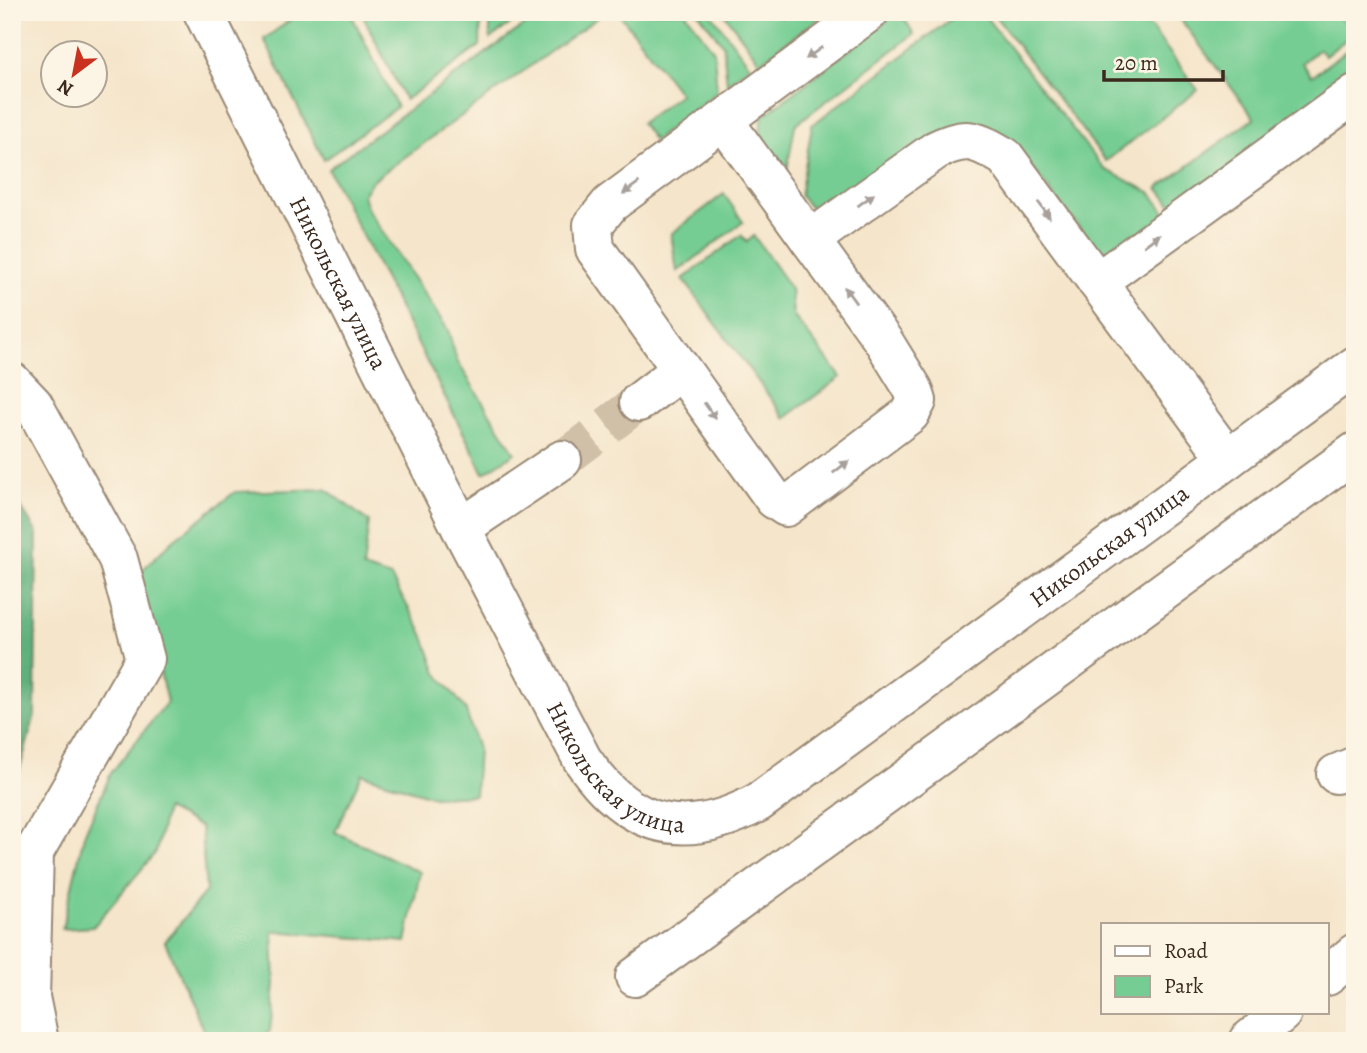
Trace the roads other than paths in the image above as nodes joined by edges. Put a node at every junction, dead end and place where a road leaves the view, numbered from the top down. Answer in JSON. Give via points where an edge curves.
{"nodes":[{"id":1,"x":203,"y":12,"type":"edge"},
{"id":2,"x":869,"y":12,"type":"edge"},
{"id":3,"x":1355,"y":94,"type":"edge"},
{"id":4,"x":724,"y":121,"type":"junction"},
{"id":5,"x":810,"y":240,"type":"junction"},
{"id":6,"x":1097,"y":282,"type":"junction"},
{"id":7,"x":1355,"y":366,"type":"edge"},
{"id":8,"x":681,"y":370,"type":"junction"},
{"id":9,"x":12,"y":382,"type":"edge"},
{"id":10,"x":639,"y":402,"type":"tunnel mouth"},
{"id":11,"x":1355,"y":452,"type":"edge"},
{"id":12,"x":1228,"y":459,"type":"junction"},
{"id":13,"x":562,"y":460,"type":"tunnel mouth"},
{"id":14,"x":461,"y":528,"type":"junction"},
{"id":15,"x":1355,"y":953,"type":"edge"},
{"id":16,"x":1328,"y":975,"type":"edge"},
{"id":17,"x":635,"y":977,"type":"dead end"},
{"id":18,"x":1281,"y":1014,"type":"edge"},
{"id":19,"x":39,"y":1041,"type":"edge"},
{"id":20,"x":1248,"y":1041,"type":"edge"}],
"edges":[{"from":1,"to":14,"type":"street","name":"Никольская улица"},
{"from":2,"to":4,"type":"street","one_way":true},
{"from":6,"to":3,"type":"street","one_way":true},
{"from":4,"to":5,"type":"street"},
{"from":4,"to":8,"type":"street","one_way":true,"via":[[610,204],[593,225],[595,249]]},
{"from":5,"to":6,"type":"street","one_way":true,"via":[[936,150],[957,140],[982,144],[1005,157]]},
{"from":8,"to":5,"type":"street","one_way":true,"via":[[774,499],[786,507],[910,414],[917,401],[913,389]]},
{"from":6,"to":12,"type":"street"},
{"from":7,"to":12,"type":"street","name":"Никольская улица"},
{"from":8,"to":10,"type":"street"},
{"from":9,"to":19,"type":"street","via":[[33,404],[118,559],[145,659],[34,852],[30,997]]},
{"from":11,"to":17,"type":"street"},
{"from":12,"to":14,"type":"street","name":"Никольская улица","via":[[759,802],[732,817],[700,826],[665,822],[629,809],[599,784]]},
{"from":13,"to":14,"type":"street"},
{"from":15,"to":16,"type":"street"},
{"from":18,"to":20,"type":"street"}]}
